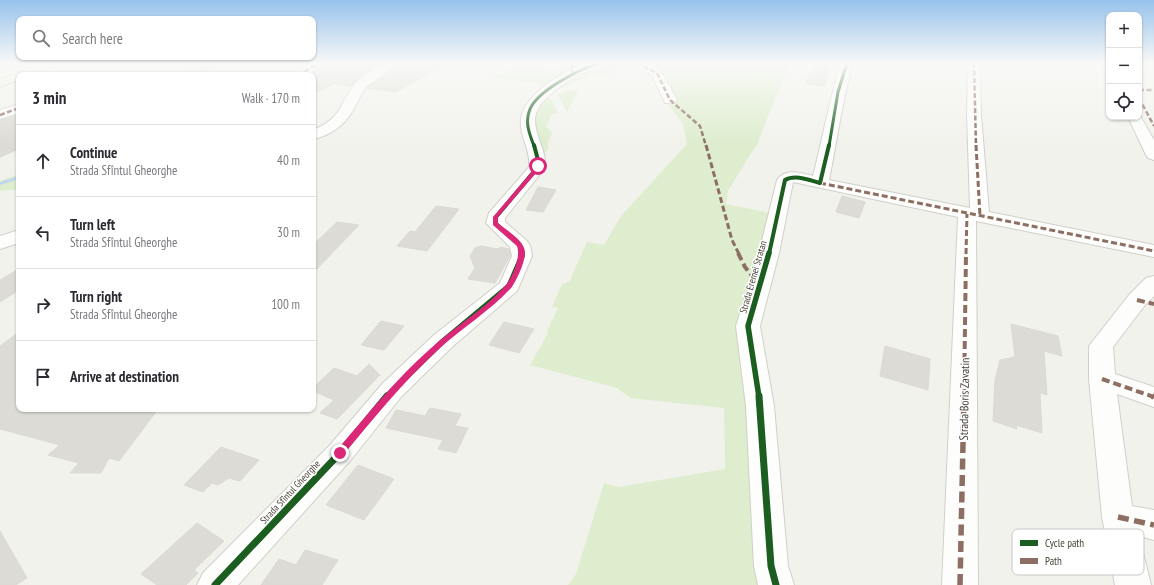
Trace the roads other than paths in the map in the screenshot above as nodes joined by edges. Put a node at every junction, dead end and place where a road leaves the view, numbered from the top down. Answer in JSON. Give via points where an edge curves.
{"nodes":[{"id":1,"x":358,"y":90,"type":"edge"},
{"id":2,"x":549,"y":90,"type":"edge"},
{"id":3,"x":665,"y":90,"type":"edge"},
{"id":4,"x":839,"y":90,"type":"edge"},
{"id":5,"x":974,"y":90,"type":"edge"},
{"id":6,"x":670,"y":100,"type":"dead end"},
{"id":7,"x":16,"y":109,"type":"edge"},
{"id":8,"x":0,"y":115,"type":"edge"},
{"id":9,"x":1137,"y":120,"type":"edge"},
{"id":10,"x":316,"y":134,"type":"edge"},
{"id":11,"x":1154,"y":154,"type":"edge"},
{"id":12,"x":820,"y":183,"type":"junction"},
{"id":13,"x":974,"y":215,"type":"junction"},
{"id":14,"x":16,"y":237,"type":"edge"},
{"id":15,"x":0,"y":243,"type":"edge"},
{"id":16,"x":1154,"y":251,"type":"edge"},
{"id":17,"x":1148,"y":295,"type":"edge"},
{"id":18,"x":1102,"y":379,"type":"junction"},
{"id":19,"x":1154,"y":397,"type":"edge"},
{"id":20,"x":1118,"y":518,"type":"junction"},
{"id":21,"x":1154,"y":525,"type":"edge"},
{"id":22,"x":1120,"y":529,"type":"edge"},
{"id":23,"x":1131,"y":575,"type":"edge"},
{"id":24,"x":215,"y":585,"type":"edge"},
{"id":25,"x":776,"y":585,"type":"edge"},
{"id":26,"x":960,"y":585,"type":"edge"},
{"id":27,"x":1133,"y":585,"type":"edge"}],
"edges":[{"from":1,"to":10,"type":"street","via":[[336,123]]},
{"from":2,"to":24,"type":"street","name":"Strada Sfîntul Gheorghe","via":[[534,102],[527,113],[538,158],[537,168],[496,217],[495,223],[520,245],[522,250],[518,268],[509,286],[443,341],[392,390],[340,453]]},
{"from":3,"to":6,"type":"street"},
{"from":4,"to":12,"type":"street"},
{"from":5,"to":13,"type":"street","name":"Strada Boris Zavatin"},
{"from":7,"to":8,"type":"street"},
{"from":9,"to":11,"type":"street"},
{"from":12,"to":13,"type":"street"},
{"from":12,"to":25,"type":"street","name":"Strada Eremei Stratan","via":[[792,177],[785,180],[769,253],[748,326],[760,406],[771,566]]},
{"from":13,"to":16,"type":"street"},
{"from":13,"to":26,"type":"street","name":"Strada Boris Zavatin"},
{"from":14,"to":15,"type":"street"},
{"from":17,"to":18,"type":"street","via":[[1102,346]]},
{"from":18,"to":19,"type":"street"},
{"from":18,"to":20,"type":"street"},
{"from":20,"to":21,"type":"street"},
{"from":20,"to":22,"type":"street"},
{"from":23,"to":27,"type":"street"}]}
